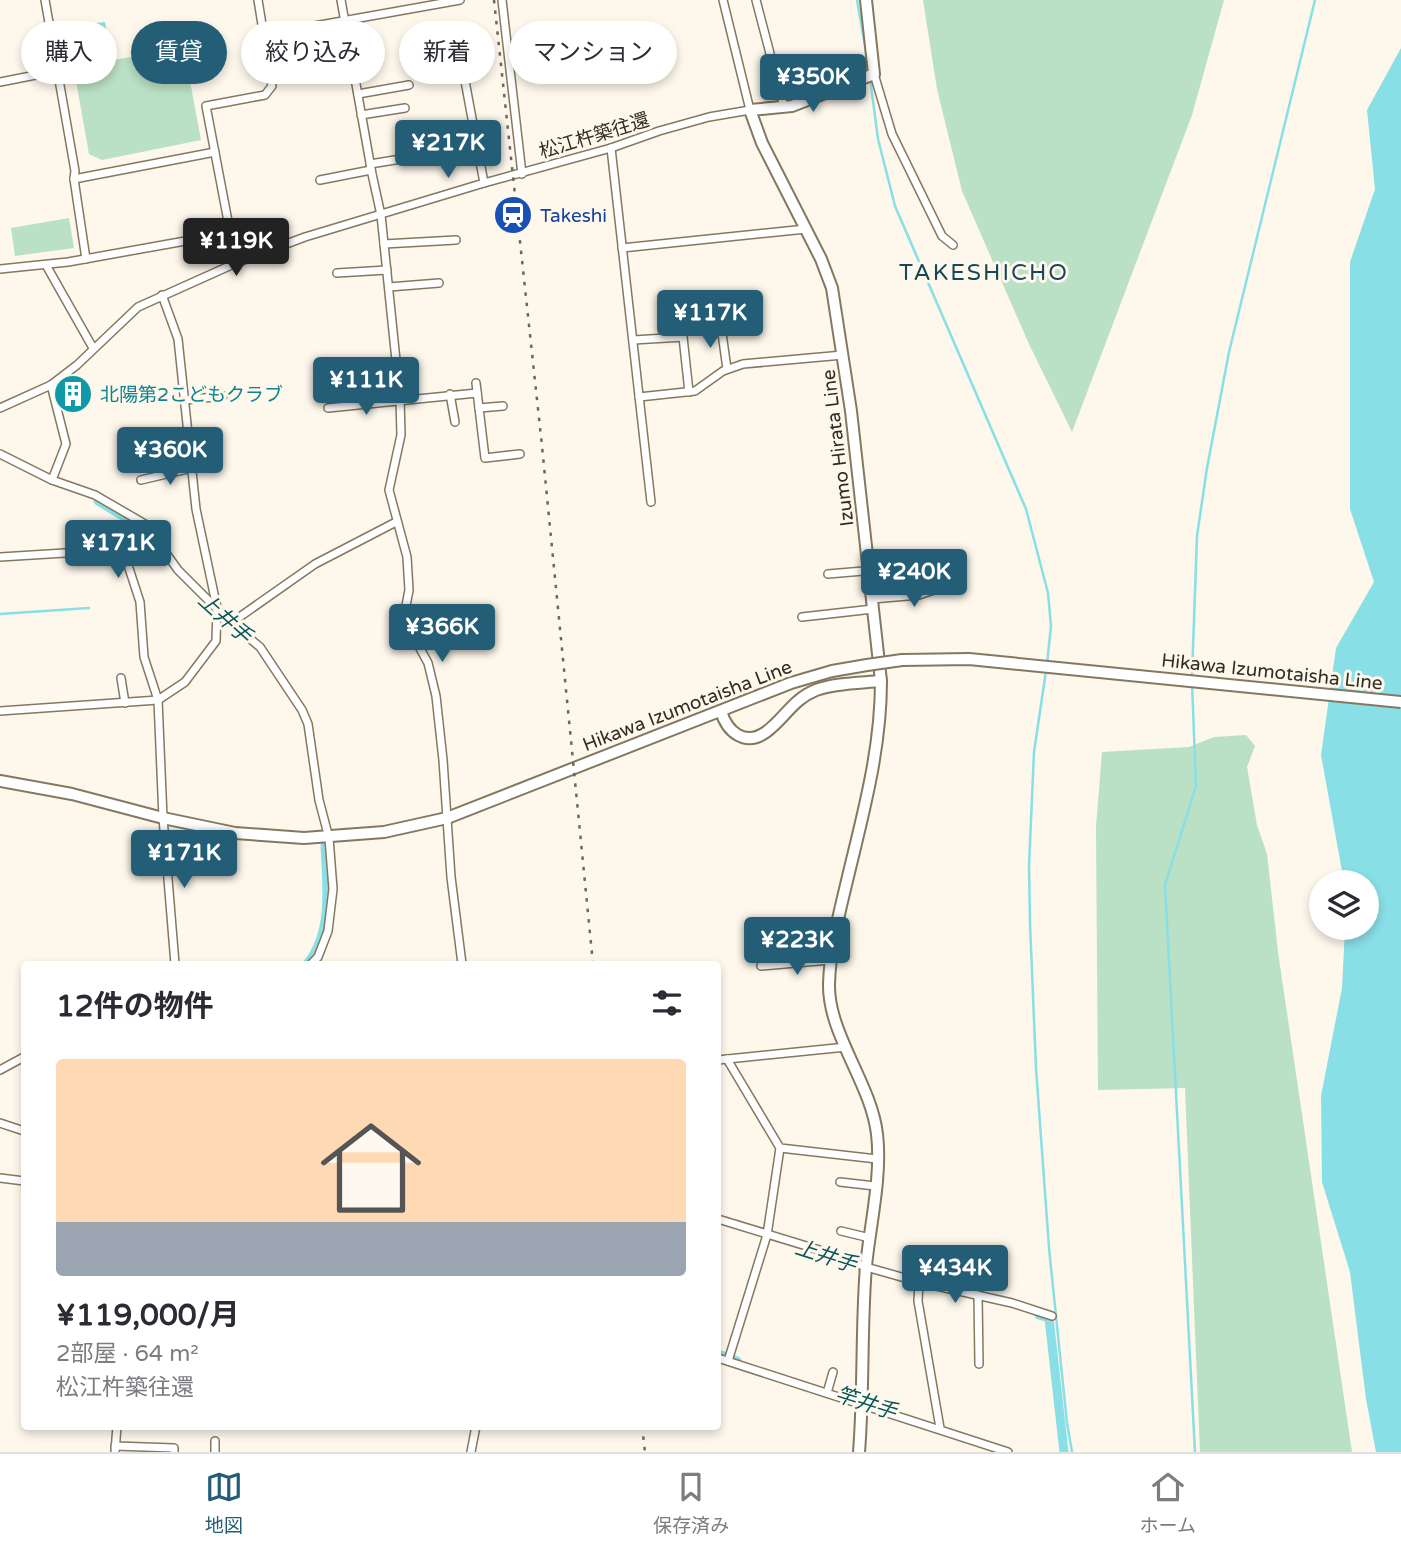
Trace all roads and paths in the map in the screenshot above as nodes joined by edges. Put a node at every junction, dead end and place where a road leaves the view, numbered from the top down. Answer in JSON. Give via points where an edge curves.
{"nodes":[{"id":1,"x":44,"y":0,"type":"edge"},
{"id":2,"x":258,"y":0,"type":"edge"},
{"id":3,"x":341,"y":0,"type":"edge"},
{"id":4,"x":460,"y":0,"type":"edge"},
{"id":5,"x":502,"y":0,"type":"edge"},
{"id":6,"x":723,"y":0,"type":"edge"},
{"id":7,"x":756,"y":0,"type":"edge"},
{"id":8,"x":866,"y":0,"type":"edge"},
{"id":9,"x":48,"y":21,"type":"edge"},
{"id":10,"x":262,"y":21,"type":"edge"},
{"id":11,"x":345,"y":21,"type":"edge"},
{"id":12,"x":350,"y":21,"type":"edge"},
{"id":13,"x":869,"y":75,"type":"junction"},
{"id":14,"x":21,"y":78,"type":"edge"},
{"id":15,"x":0,"y":82,"type":"edge"},
{"id":16,"x":58,"y":84,"type":"edge"},
{"id":17,"x":272,"y":84,"type":"edge"},
{"id":18,"x":356,"y":84,"type":"edge"},
{"id":19,"x":466,"y":84,"type":"edge"},
{"id":20,"x":409,"y":85,"type":"dead end"},
{"id":21,"x":358,"y":94,"type":"junction"},
{"id":22,"x":784,"y":107,"type":"junction"},
{"id":23,"x":405,"y":108,"type":"dead end"},
{"id":24,"x":750,"y":110,"type":"junction"},
{"id":25,"x":361,"y":115,"type":"junction"},
{"id":26,"x":611,"y":148,"type":"junction"},
{"id":27,"x":215,"y":152,"type":"junction"},
{"id":28,"x":426,"y":155,"type":"dead end"},
{"id":29,"x":370,"y":167,"type":"junction"},
{"id":30,"x":522,"y":174,"type":"junction"},
{"id":31,"x":74,"y":178,"type":"junction"},
{"id":32,"x":320,"y":180,"type":"dead end"},
{"id":33,"x":484,"y":183,"type":"junction"},
{"id":34,"x":381,"y":215,"type":"junction"},
{"id":35,"x":806,"y":229,"type":"junction"},
{"id":36,"x":230,"y":233,"type":"junction"},
{"id":37,"x":456,"y":240,"type":"dead end"},
{"id":38,"x":384,"y":244,"type":"junction"},
{"id":39,"x":953,"y":245,"type":"dead end"},
{"id":40,"x":622,"y":248,"type":"junction"},
{"id":41,"x":86,"y":259,"type":"junction"},
{"id":42,"x":236,"y":263,"type":"junction"},
{"id":43,"x":46,"y":265,"type":"junction"},
{"id":44,"x":0,"y":270,"type":"edge"},
{"id":45,"x":387,"y":270,"type":"junction"},
{"id":46,"x":337,"y":273,"type":"dead end"},
{"id":47,"x":439,"y":283,"type":"dead end"},
{"id":48,"x":389,"y":287,"type":"junction"},
{"id":49,"x":162,"y":295,"type":"junction"},
{"id":50,"x":721,"y":326,"type":"dead end"},
{"id":51,"x":633,"y":340,"type":"junction"},
{"id":52,"x":93,"y":348,"type":"junction"},
{"id":53,"x":843,"y":355,"type":"junction"},
{"id":54,"x":727,"y":369,"type":"junction"},
{"id":55,"x":476,"y":383,"type":"dead end"},
{"id":56,"x":51,"y":385,"type":"junction"},
{"id":57,"x":689,"y":392,"type":"junction"},
{"id":58,"x":477,"y":393,"type":"junction"},
{"id":59,"x":450,"y":394,"type":"junction"},
{"id":60,"x":223,"y":396,"type":"dead end"},
{"id":61,"x":639,"y":397,"type":"junction"},
{"id":62,"x":400,"y":399,"type":"junction"},
{"id":63,"x":185,"y":400,"type":"junction"},
{"id":64,"x":503,"y":406,"type":"dead end"},
{"id":65,"x":0,"y":408,"type":"edge"},
{"id":66,"x":328,"y":408,"type":"dead end"},
{"id":67,"x":479,"y":408,"type":"junction"},
{"id":68,"x":454,"y":422,"type":"dead end"},
{"id":69,"x":0,"y":454,"type":"edge"},
{"id":70,"x":520,"y":454,"type":"dead end"},
{"id":71,"x":191,"y":468,"type":"junction"},
{"id":72,"x":52,"y":480,"type":"junction"},
{"id":73,"x":141,"y":480,"type":"dead end"},
{"id":74,"x":650,"y":502,"type":"dead end"},
{"id":75,"x":396,"y":522,"type":"junction"},
{"id":76,"x":0,"y":557,"type":"edge"},
{"id":77,"x":900,"y":568,"type":"dead end"},
{"id":78,"x":869,"y":571,"type":"junction"},
{"id":79,"x":828,"y":574,"type":"dead end"},
{"id":80,"x":949,"y":585,"type":"dead end"},
{"id":81,"x":873,"y":604,"type":"junction"},
{"id":82,"x":218,"y":608,"type":"junction"},
{"id":83,"x":802,"y":617,"type":"dead end"},
{"id":84,"x":231,"y":623,"type":"junction"},
{"id":85,"x":121,"y":678,"type":"dead end"},
{"id":86,"x":881,"y":681,"type":"junction"},
{"id":87,"x":158,"y":700,"type":"junction"},
{"id":88,"x":125,"y":702,"type":"junction"},
{"id":89,"x":1401,"y":702,"type":"edge"},
{"id":90,"x":0,"y":711,"type":"edge"},
{"id":91,"x":721,"y":711,"type":"junction"},
{"id":92,"x":0,"y":781,"type":"edge"},
{"id":93,"x":163,"y":818,"type":"junction"},
{"id":94,"x":446,"y":818,"type":"junction"},
{"id":95,"x":329,"y":838,"type":"junction"},
{"id":96,"x":830,"y":960,"type":"junction"},
{"id":97,"x":175,"y":961,"type":"edge"},
{"id":98,"x":314,"y":961,"type":"edge"},
{"id":99,"x":462,"y":961,"type":"edge"},
{"id":100,"x":761,"y":966,"type":"dead end"},
{"id":101,"x":846,"y":1047,"type":"junction"},
{"id":102,"x":21,"y":1059,"type":"edge"},
{"id":103,"x":727,"y":1059,"type":"junction"},
{"id":104,"x":721,"y":1060,"type":"edge"},
{"id":105,"x":0,"y":1070,"type":"edge"},
{"id":106,"x":0,"y":1123,"type":"edge"},
{"id":107,"x":21,"y":1129,"type":"edge"},
{"id":108,"x":780,"y":1148,"type":"junction"},
{"id":109,"x":877,"y":1159,"type":"junction"},
{"id":110,"x":0,"y":1178,"type":"edge"},
{"id":111,"x":21,"y":1181,"type":"edge"},
{"id":112,"x":840,"y":1182,"type":"dead end"},
{"id":113,"x":875,"y":1186,"type":"junction"},
{"id":114,"x":721,"y":1220,"type":"edge"},
{"id":115,"x":841,"y":1231,"type":"dead end"},
{"id":116,"x":767,"y":1236,"type":"junction"},
{"id":117,"x":870,"y":1238,"type":"junction"},
{"id":118,"x":866,"y":1267,"type":"junction"},
{"id":119,"x":919,"y":1282,"type":"junction"},
{"id":120,"x":978,"y":1295,"type":"junction"},
{"id":121,"x":1052,"y":1316,"type":"dead end"},
{"id":122,"x":721,"y":1359,"type":"edge"},
{"id":123,"x":728,"y":1361,"type":"junction"},
{"id":124,"x":978,"y":1364,"type":"dead end"},
{"id":125,"x":833,"y":1372,"type":"dead end"},
{"id":126,"x":827,"y":1394,"type":"junction"},
{"id":127,"x":862,"y":1404,"type":"junction"},
{"id":128,"x":940,"y":1428,"type":"junction"},
{"id":129,"x":117,"y":1430,"type":"edge"},
{"id":130,"x":476,"y":1430,"type":"edge"},
{"id":131,"x":215,"y":1441,"type":"dead end"},
{"id":132,"x":115,"y":1449,"type":"edge"},
{"id":133,"x":174,"y":1452,"type":"edge"},
{"id":134,"x":215,"y":1452,"type":"edge"},
{"id":135,"x":471,"y":1452,"type":"edge"},
{"id":136,"x":859,"y":1452,"type":"edge"},
{"id":137,"x":1008,"y":1452,"type":"edge"}],
"edges":[{"from":1,"to":9,"type":"street"},
{"from":2,"to":10,"type":"street"},
{"from":3,"to":11,"type":"street"},
{"from":4,"to":12,"type":"street"},
{"from":5,"to":30,"type":"street"},
{"from":6,"to":24,"type":"street"},
{"from":7,"to":22,"type":"street"},
{"from":8,"to":13,"type":"main road"},
{"from":13,"to":22,"type":"main road"},
{"from":13,"to":39,"type":"street","via":[[942,236]]},
{"from":14,"to":15,"type":"street"},
{"from":16,"to":31,"type":"street"},
{"from":17,"to":27,"type":"street","via":[[265,95],[206,106]]},
{"from":18,"to":21,"type":"street"},
{"from":19,"to":33,"type":"street"},
{"from":20,"to":21,"type":"street"},
{"from":21,"to":25,"type":"street"},
{"from":22,"to":24,"type":"main road"},
{"from":23,"to":25,"type":"street"},
{"from":24,"to":26,"type":"street","name":"松江杵築往還","via":[[709,117]]},
{"from":24,"to":35,"type":"main road","name":"Izumo Hirata Line"},
{"from":25,"to":29,"type":"street"},
{"from":26,"to":30,"type":"street","name":"松江杵築往還"},
{"from":26,"to":40,"type":"street"},
{"from":27,"to":31,"type":"street"},
{"from":27,"to":36,"type":"street"},
{"from":28,"to":29,"type":"street"},
{"from":29,"to":32,"type":"street"},
{"from":29,"to":34,"type":"street"},
{"from":30,"to":33,"type":"street","name":"松江杵築往還"},
{"from":31,"to":41,"type":"street"},
{"from":33,"to":34,"type":"street","name":"松江杵築往還"},
{"from":34,"to":38,"type":"street"},
{"from":34,"to":42,"type":"street","name":"松江杵築往還"},
{"from":35,"to":40,"type":"street"},
{"from":35,"to":53,"type":"main road","name":"Izumo Hirata Line","via":[[832,288]]},
{"from":36,"to":41,"type":"street"},
{"from":36,"to":42,"type":"street"},
{"from":37,"to":38,"type":"street"},
{"from":38,"to":45,"type":"street"},
{"from":40,"to":51,"type":"street"},
{"from":41,"to":43,"type":"street"},
{"from":42,"to":49,"type":"street","name":"松江杵築往還"},
{"from":43,"to":44,"type":"street"},
{"from":43,"to":52,"type":"street"},
{"from":45,"to":46,"type":"street"},
{"from":45,"to":48,"type":"street"},
{"from":47,"to":48,"type":"street"},
{"from":48,"to":62,"type":"street"},
{"from":49,"to":52,"type":"street","name":"松江杵築往還","via":[[138,307]]},
{"from":49,"to":63,"type":"street","via":[[178,339]]},
{"from":50,"to":54,"type":"street"},
{"from":51,"to":57,"type":"street","via":[[683,337]]},
{"from":51,"to":61,"type":"street"},
{"from":52,"to":56,"type":"street","name":"松江杵築往還"},
{"from":53,"to":54,"type":"street"},
{"from":53,"to":78,"type":"main road","name":"Izumo Hirata Line"},
{"from":54,"to":57,"type":"street"},
{"from":55,"to":58,"type":"street"},
{"from":56,"to":65,"type":"street","name":"松江杵築往還"},
{"from":56,"to":72,"type":"street","via":[[66,444]]},
{"from":57,"to":61,"type":"street"},
{"from":58,"to":59,"type":"street"},
{"from":58,"to":67,"type":"street"},
{"from":59,"to":62,"type":"street"},
{"from":59,"to":68,"type":"street"},
{"from":60,"to":63,"type":"street"},
{"from":61,"to":74,"type":"street"},
{"from":62,"to":66,"type":"street"},
{"from":62,"to":75,"type":"street","via":[[401,435],[388,490]]},
{"from":63,"to":71,"type":"street"},
{"from":64,"to":67,"type":"street"},
{"from":67,"to":70,"type":"street","via":[[485,458]]},
{"from":69,"to":72,"type":"street"},
{"from":71,"to":73,"type":"street"},
{"from":71,"to":82,"type":"street"},
{"from":72,"to":82,"type":"street","via":[[95,495],[145,524],[178,570]]},
{"from":75,"to":84,"type":"street","via":[[316,564]]},
{"from":75,"to":94,"type":"street","via":[[407,557],[405,611],[428,663],[436,696]]},
{"from":76,"to":87,"type":"street","via":[[113,550],[125,556],[141,602],[144,657]]},
{"from":77,"to":78,"type":"street"},
{"from":78,"to":79,"type":"street"},
{"from":78,"to":81,"type":"main road","name":"Izumo Hirata Line"},
{"from":80,"to":81,"type":"street"},
{"from":81,"to":83,"type":"street"},
{"from":81,"to":86,"type":"main road","name":"Izumo Hirata Line"},
{"from":82,"to":84,"type":"street"},
{"from":82,"to":87,"type":"street","via":[[216,641],[186,682]]},
{"from":84,"to":95,"type":"street","via":[[260,647],[302,710]]},
{"from":85,"to":88,"type":"street"},
{"from":86,"to":91,"type":"main road","via":[[818,689],[802,697],[768,731],[750,738],[731,732]]},
{"from":86,"to":96,"type":"main road","name":"Izumo Hirata Line","via":[[872,778]]},
{"from":87,"to":88,"type":"street"},
{"from":87,"to":93,"type":"street"},
{"from":88,"to":90,"type":"street"},
{"from":89,"to":91,"type":"main road","name":"Hikawa Izumotaisha Line","bridge":true,"via":[[969,659],[902,660],[832,671]]},
{"from":91,"to":94,"type":"main road","name":"Hikawa Izumotaisha Line"},
{"from":92,"to":93,"type":"main road","name":"Hikawa Izumotaisha Line"},
{"from":93,"to":95,"type":"main road","name":"Hikawa Izumotaisha Line","via":[[235,833]]},
{"from":93,"to":97,"type":"street"},
{"from":94,"to":95,"type":"main road","name":"Hikawa Izumotaisha Line"},
{"from":94,"to":99,"type":"street"},
{"from":95,"to":98,"type":"street","via":[[333,889],[327,932]]},
{"from":96,"to":100,"type":"street"},
{"from":96,"to":101,"type":"main road","name":"Izumo Hirata Line","via":[[833,1010]]},
{"from":101,"to":103,"type":"street"},
{"from":101,"to":109,"type":"main road","name":"Izumo Hirata Line","via":[[873,1114]]},
{"from":102,"to":105,"type":"street"},
{"from":103,"to":104,"type":"street"},
{"from":103,"to":108,"type":"street"},
{"from":106,"to":107,"type":"street"},
{"from":108,"to":109,"type":"street"},
{"from":108,"to":116,"type":"street"},
{"from":109,"to":113,"type":"main road","name":"Izumo Hirata Line"},
{"from":110,"to":111,"type":"street"},
{"from":112,"to":113,"type":"street"},
{"from":113,"to":117,"type":"main road","name":"Izumo Hirata Line"},
{"from":114,"to":116,"type":"street"},
{"from":115,"to":117,"type":"street"},
{"from":116,"to":118,"type":"street"},
{"from":116,"to":123,"type":"street"},
{"from":117,"to":118,"type":"main road","name":"Izumo Hirata Line"},
{"from":118,"to":119,"type":"street"},
{"from":118,"to":127,"type":"main road","name":"Izumo Hirata Line"},
{"from":119,"to":120,"type":"street"},
{"from":119,"to":128,"type":"street","via":[[918,1301]]},
{"from":120,"to":121,"type":"street"},
{"from":120,"to":124,"type":"street"},
{"from":122,"to":123,"type":"street"},
{"from":123,"to":126,"type":"street"},
{"from":125,"to":126,"type":"street"},
{"from":126,"to":127,"type":"street"},
{"from":127,"to":128,"type":"street"},
{"from":127,"to":136,"type":"main road","name":"Izumo Hirata Line"},
{"from":128,"to":137,"type":"street"},
{"from":129,"to":132,"type":"street"},
{"from":130,"to":135,"type":"street"},
{"from":131,"to":134,"type":"street"},
{"from":132,"to":133,"type":"street","via":[[174,1448]]}]}
